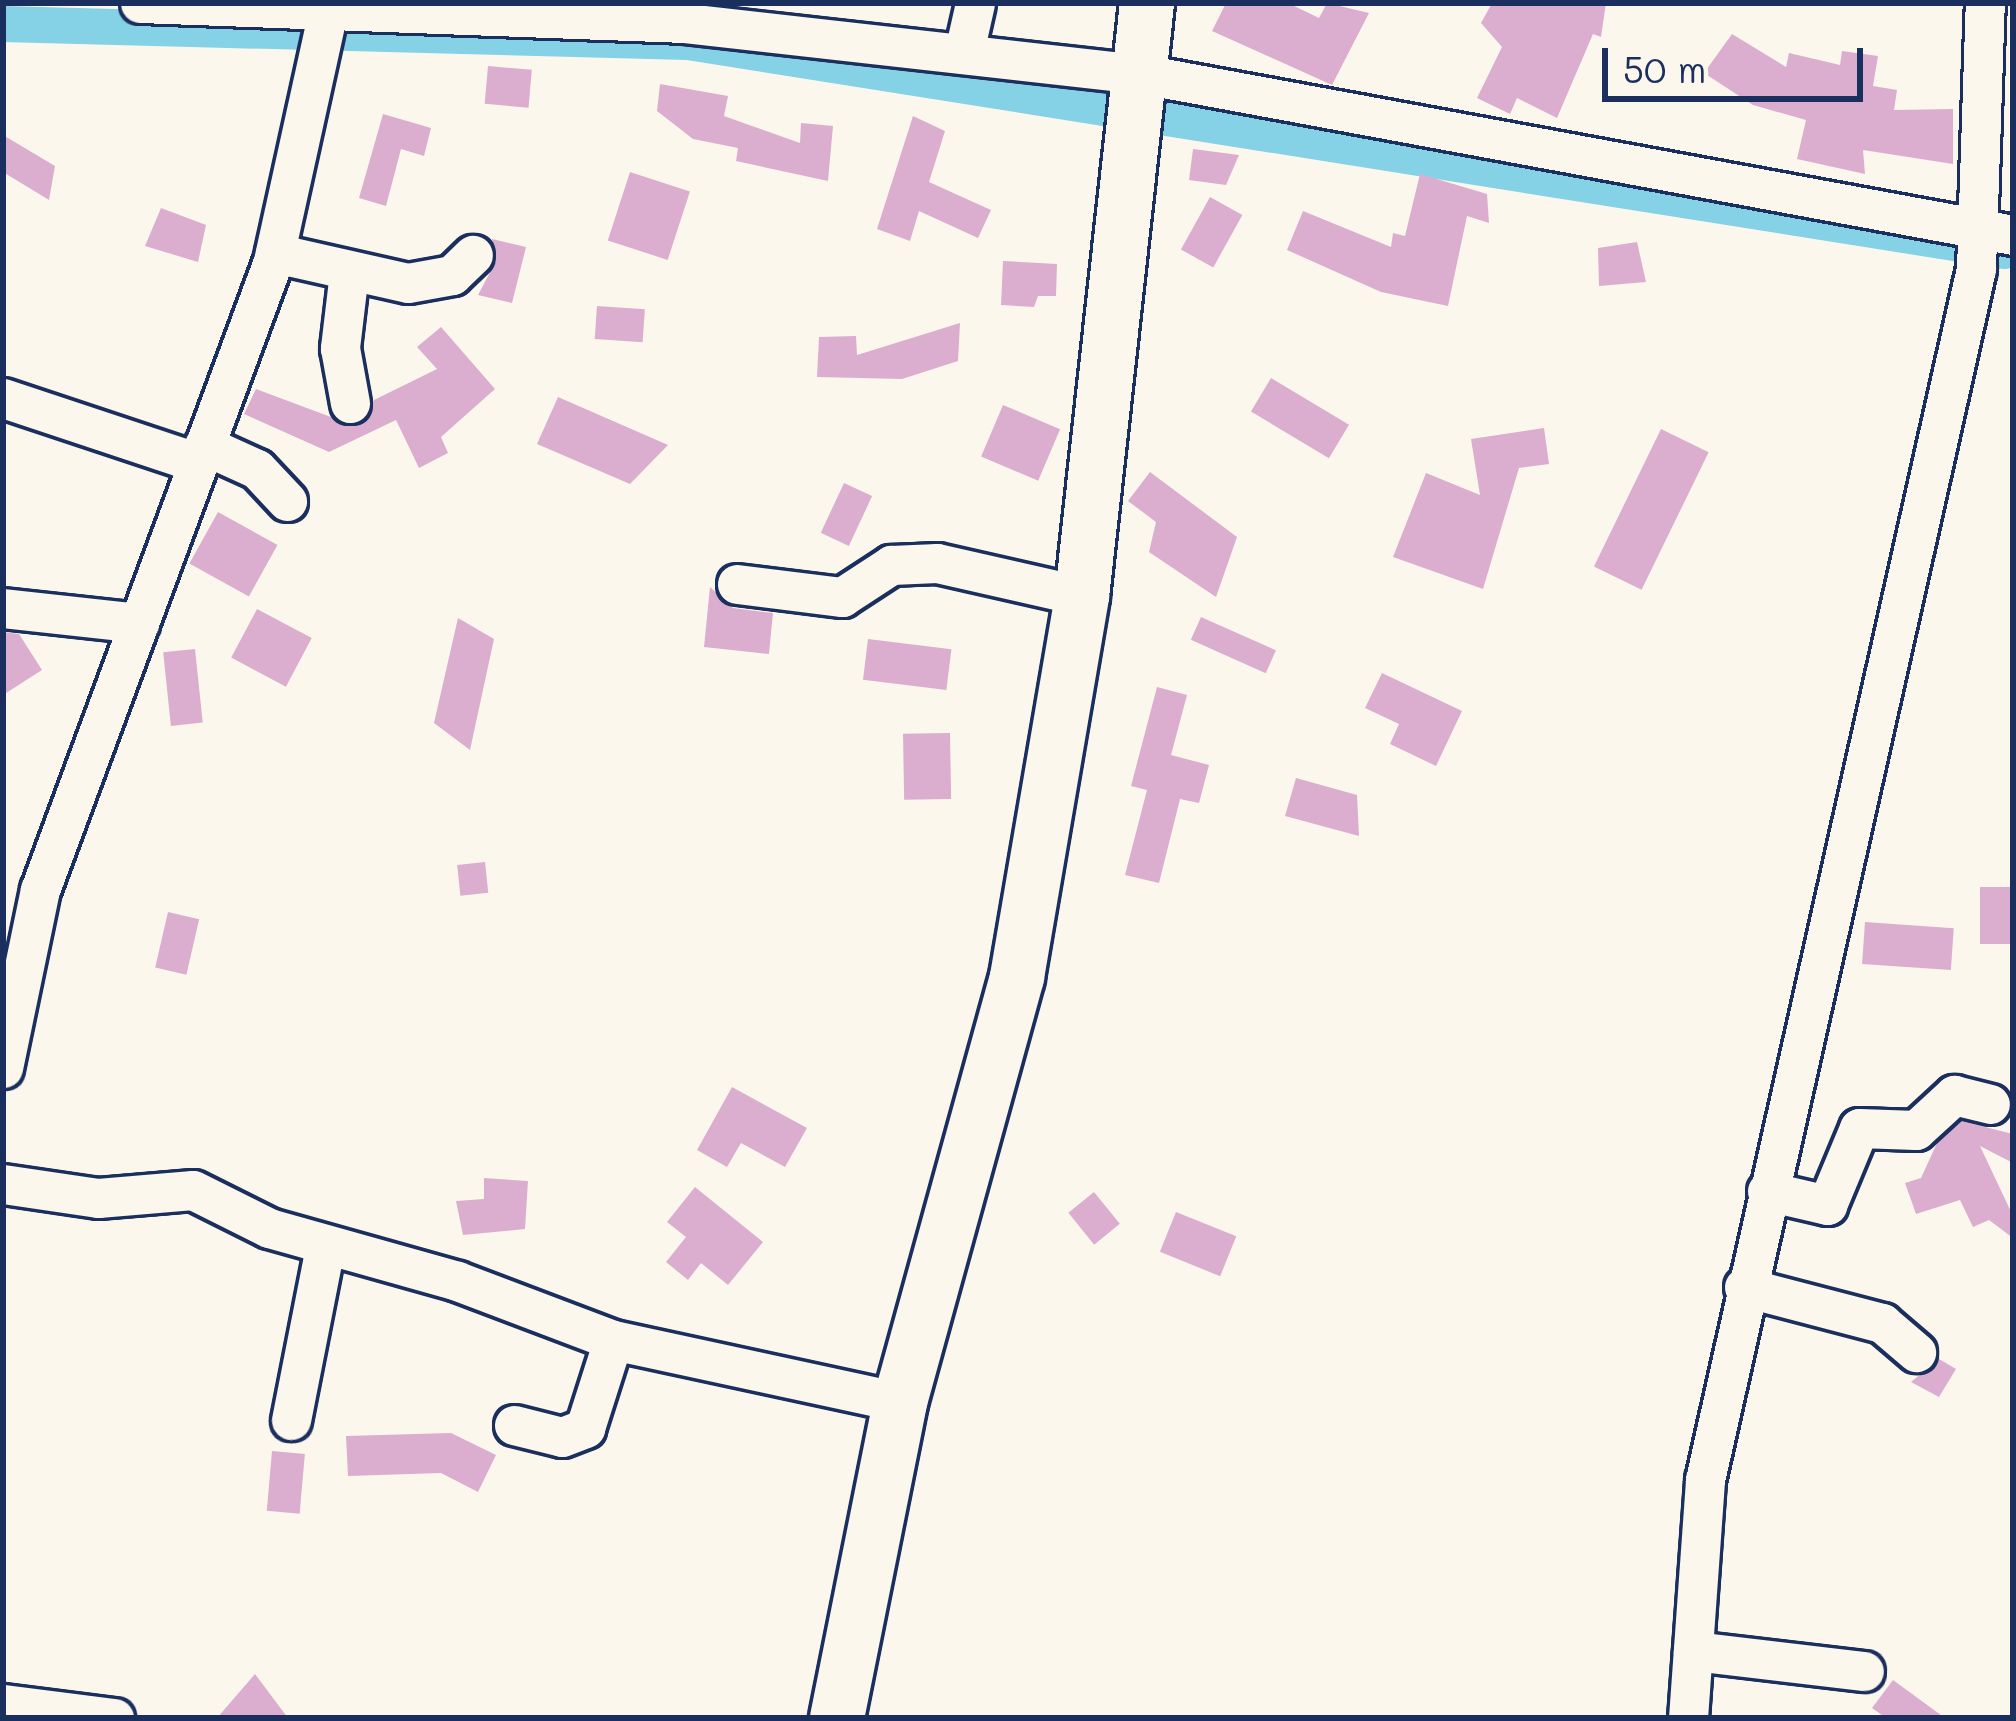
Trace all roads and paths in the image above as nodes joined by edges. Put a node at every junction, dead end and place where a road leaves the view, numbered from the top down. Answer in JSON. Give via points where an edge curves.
{"nodes":[{"id":1,"x":140,"y":3,"type":"edge"},
{"id":2,"x":975,"y":3,"type":"edge"},
{"id":3,"x":1147,"y":3,"type":"edge"},
{"id":4,"x":1985,"y":3,"type":"edge"},
{"id":5,"x":338,"y":8,"type":"edge"},
{"id":6,"x":964,"y":52,"type":"junction"},
{"id":7,"x":1139,"y":97,"type":"junction"},
{"id":8,"x":1990,"y":245,"type":"edge"},
{"id":9,"x":274,"y":253,"type":"junction"},
{"id":10,"x":472,"y":255,"type":"dead end"},
{"id":11,"x":349,"y":272,"type":"junction"},
{"id":12,"x":3,"y":398,"type":"edge"},
{"id":13,"x":350,"y":403,"type":"dead end"},
{"id":14,"x":201,"y":454,"type":"junction"},
{"id":15,"x":287,"y":501,"type":"dead end"},
{"id":16,"x":736,"y":584,"type":"dead end"},
{"id":17,"x":1082,"y":596,"type":"junction"},
{"id":18,"x":3,"y":608,"type":"edge"},
{"id":19,"x":139,"y":623,"type":"junction"},
{"id":20,"x":3,"y":1068,"type":"edge"},
{"id":21,"x":1990,"y":1104,"type":"dead end"},
{"id":22,"x":3,"y":1184,"type":"edge"},
{"id":23,"x":1767,"y":1191,"type":"junction"},
{"id":24,"x":325,"y":1247,"type":"junction"},
{"id":25,"x":1744,"y":1287,"type":"junction"},
{"id":26,"x":613,"y":1340,"type":"junction"},
{"id":27,"x":1916,"y":1352,"type":"dead end"},
{"id":28,"x":900,"y":1402,"type":"junction"},
{"id":29,"x":291,"y":1420,"type":"dead end"},
{"id":30,"x":514,"y":1425,"type":"dead end"},
{"id":31,"x":1693,"y":1651,"type":"junction"},
{"id":32,"x":1864,"y":1671,"type":"dead end"},
{"id":33,"x":3,"y":1704,"type":"edge"},
{"id":34,"x":114,"y":1718,"type":"edge"},
{"id":35,"x":837,"y":1718,"type":"edge"},
{"id":36,"x":1688,"y":1718,"type":"edge"}],
"edges":[{"from":1,"to":5,"type":"street"},
{"from":2,"to":6,"type":"street"},
{"from":3,"to":7,"type":"street"},
{"from":4,"to":8,"type":"street"},
{"from":5,"to":6,"type":"street","via":[[685,23]]},
{"from":5,"to":9,"type":"street","via":[[318,56]]},
{"from":6,"to":7,"type":"street"},
{"from":7,"to":8,"type":"street"},
{"from":7,"to":17,"type":"street"},
{"from":8,"to":23,"type":"street"},
{"from":9,"to":11,"type":"street"},
{"from":9,"to":14,"type":"street"},
{"from":10,"to":11,"type":"street","via":[[434,282]]},
{"from":11,"to":13,"type":"street","via":[[340,348]]},
{"from":12,"to":14,"type":"street"},
{"from":14,"to":15,"type":"street","via":[[257,469]]},
{"from":14,"to":19,"type":"street"},
{"from":16,"to":17,"type":"street","via":[[842,597],[891,565],[937,562]]},
{"from":17,"to":28,"type":"street","via":[[1016,977]]},
{"from":18,"to":19,"type":"street"},
{"from":19,"to":20,"type":"street","via":[[40,890]]},
{"from":21,"to":23,"type":"street","via":[[1954,1095],[1916,1130],[1859,1128],[1827,1205]]},
{"from":22,"to":24,"type":"street","via":[[98,1198],[193,1190]]},
{"from":23,"to":25,"type":"street"},
{"from":24,"to":26,"type":"street","via":[[458,1281]]},
{"from":24,"to":29,"type":"street"},
{"from":25,"to":27,"type":"street","via":[[1882,1323]]},
{"from":25,"to":31,"type":"street","via":[[1705,1480]]},
{"from":26,"to":28,"type":"street"},
{"from":26,"to":30,"type":"street","via":[[585,1428],[562,1437]]},
{"from":28,"to":35,"type":"street"},
{"from":31,"to":32,"type":"street"},
{"from":31,"to":36,"type":"street"},
{"from":33,"to":34,"type":"street"}]}
